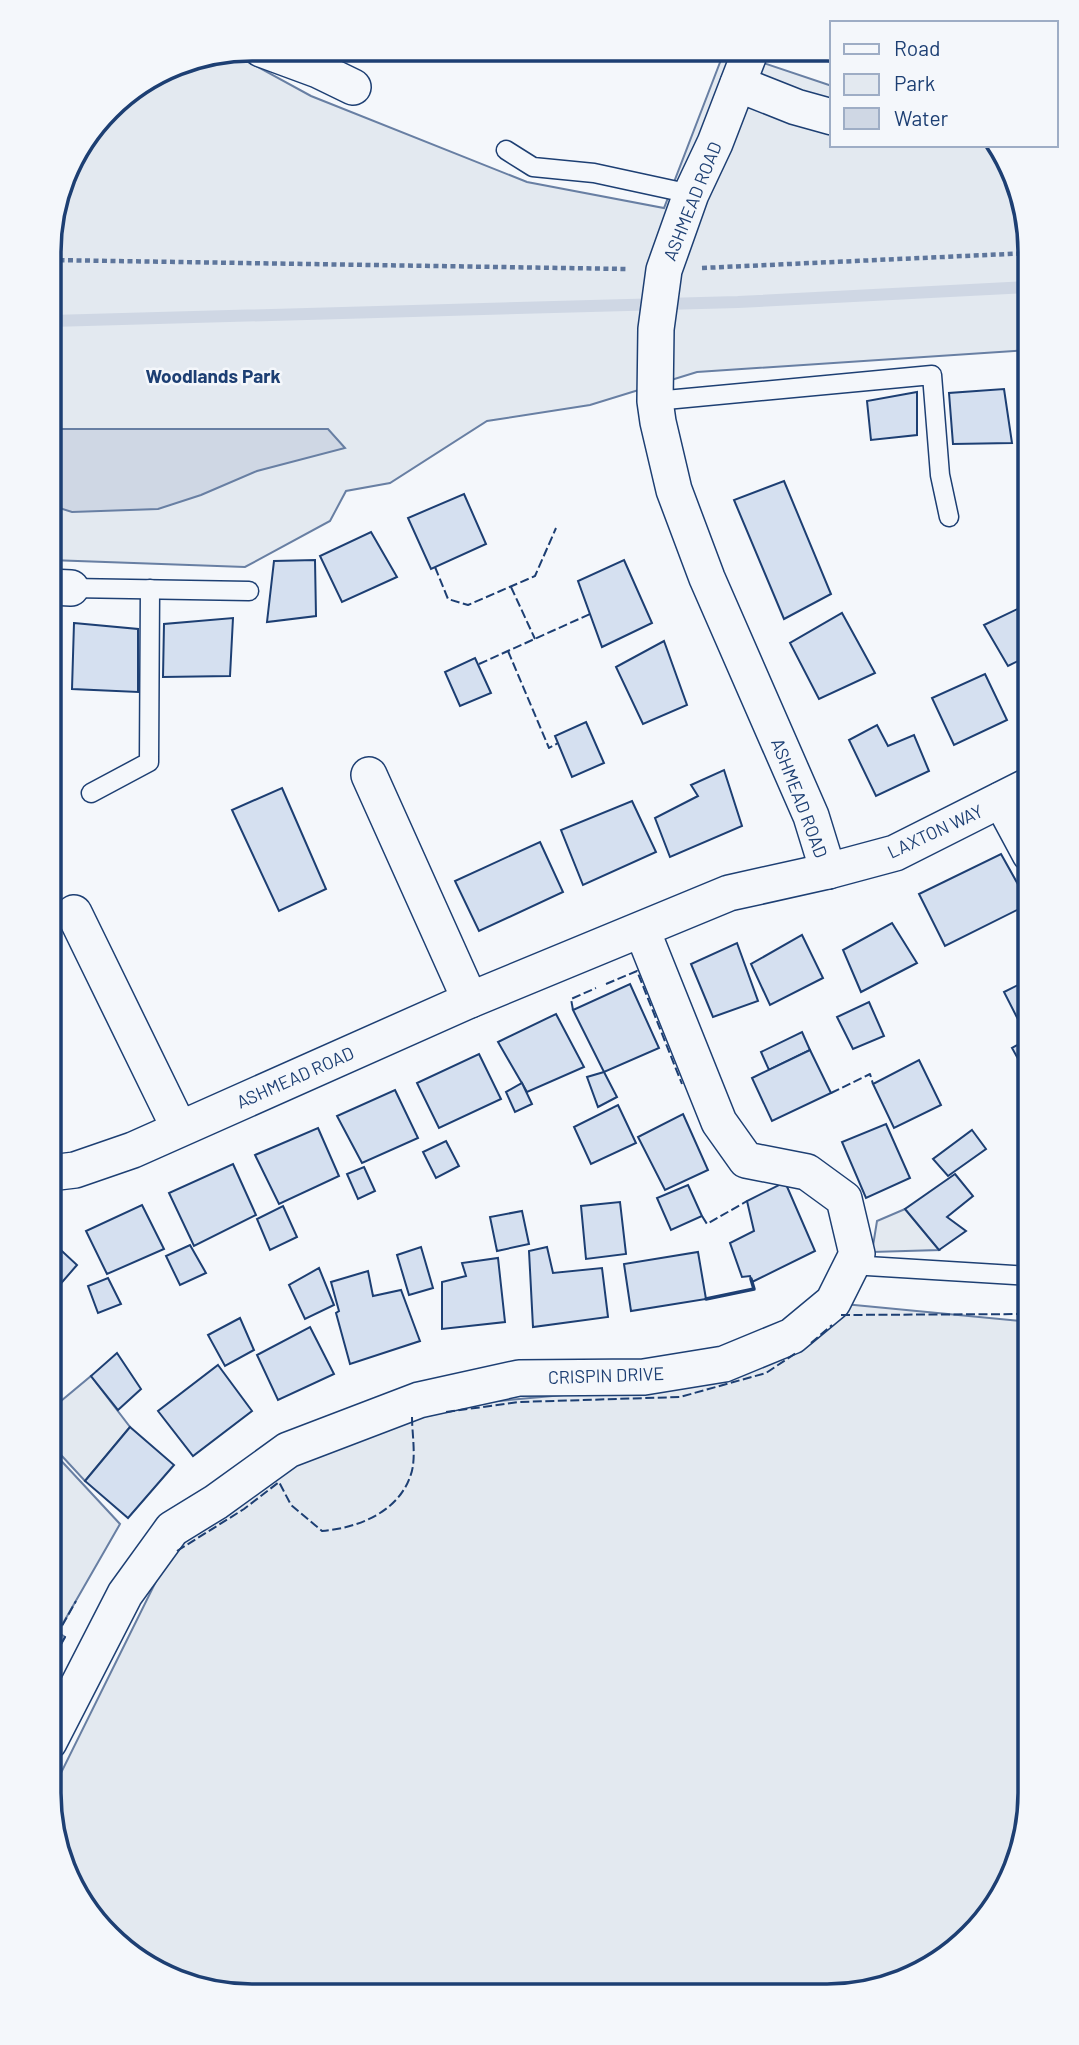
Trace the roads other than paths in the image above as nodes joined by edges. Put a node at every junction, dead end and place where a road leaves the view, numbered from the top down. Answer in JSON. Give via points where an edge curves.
{"nodes":[{"id":1,"x":324,"y":62,"type":"edge"},
{"id":2,"x":744,"y":68,"type":"edge"},
{"id":3,"x":353,"y":87,"type":"dead end"},
{"id":4,"x":830,"y":116,"type":"edge"},
{"id":5,"x":506,"y":150,"type":"dead end"},
{"id":6,"x":691,"y":194,"type":"junction"},
{"id":7,"x":655,"y":401,"type":"junction"},
{"id":8,"x":949,"y":517,"type":"dead end"},
{"id":9,"x":61,"y":587,"type":"edge"},
{"id":10,"x":150,"y":589,"type":"junction"},
{"id":11,"x":249,"y":591,"type":"dead end"},
{"id":12,"x":369,"y":775,"type":"dead end"},
{"id":13,"x":1016,"y":792,"type":"edge"},
{"id":14,"x":91,"y":793,"type":"dead end"},
{"id":15,"x":828,"y":871,"type":"junction"},
{"id":16,"x":75,"y":913,"type":"dead end"},
{"id":17,"x":642,"y":929,"type":"junction"},
{"id":18,"x":470,"y":1000,"type":"junction"},
{"id":19,"x":179,"y":1128,"type":"junction"},
{"id":20,"x":61,"y":1172,"type":"edge"},
{"id":21,"x":851,"y":1265,"type":"junction"},
{"id":22,"x":1017,"y":1275,"type":"edge"},
{"id":23,"x":61,"y":1719,"type":"edge"}],
"edges":[{"from":1,"to":3,"type":"street"},
{"from":2,"to":4,"type":"street","via":[[796,107]]},
{"from":2,"to":6,"type":"street","name":"ASHMEAD ROAD"},
{"from":5,"to":6,"type":"lane","via":[[533,167],[594,173]]},
{"from":6,"to":7,"type":"street","name":"ASHMEAD ROAD","via":[[663,277]]},
{"from":7,"to":8,"type":"lane","via":[[932,375],[940,475]]},
{"from":7,"to":15,"type":"street","name":"ASHMEAD ROAD","via":[[674,490],[702,566],[811,816]]},
{"from":9,"to":10,"type":"lane"},
{"from":10,"to":11,"type":"lane"},
{"from":10,"to":14,"type":"lane","via":[[149,762]]},
{"from":12,"to":18,"type":"street"},
{"from":13,"to":15,"type":"street","name":"LAXTON WAY","via":[[895,853]]},
{"from":15,"to":17,"type":"street","name":"ASHMEAD ROAD","via":[[729,893]]},
{"from":16,"to":19,"type":"street"},
{"from":17,"to":18,"type":"street","name":"ASHMEAD ROAD"},
{"from":17,"to":21,"type":"street","name":"CRISPIN DRIVE","via":[[719,1122],[746,1160],[807,1172],[844,1199],[857,1254]]},
{"from":18,"to":19,"type":"street","name":"ASHMEAD ROAD"},
{"from":19,"to":20,"type":"street","name":"ASHMEAD ROAD","via":[[133,1150]]},
{"from":21,"to":22,"type":"lane"},
{"from":21,"to":23,"type":"street","name":"CRISPIN DRIVE","via":[[833,1302],[792,1336],[724,1364],[644,1377],[519,1378],[419,1401],[288,1450],[172,1529],[125,1594]]}]}
